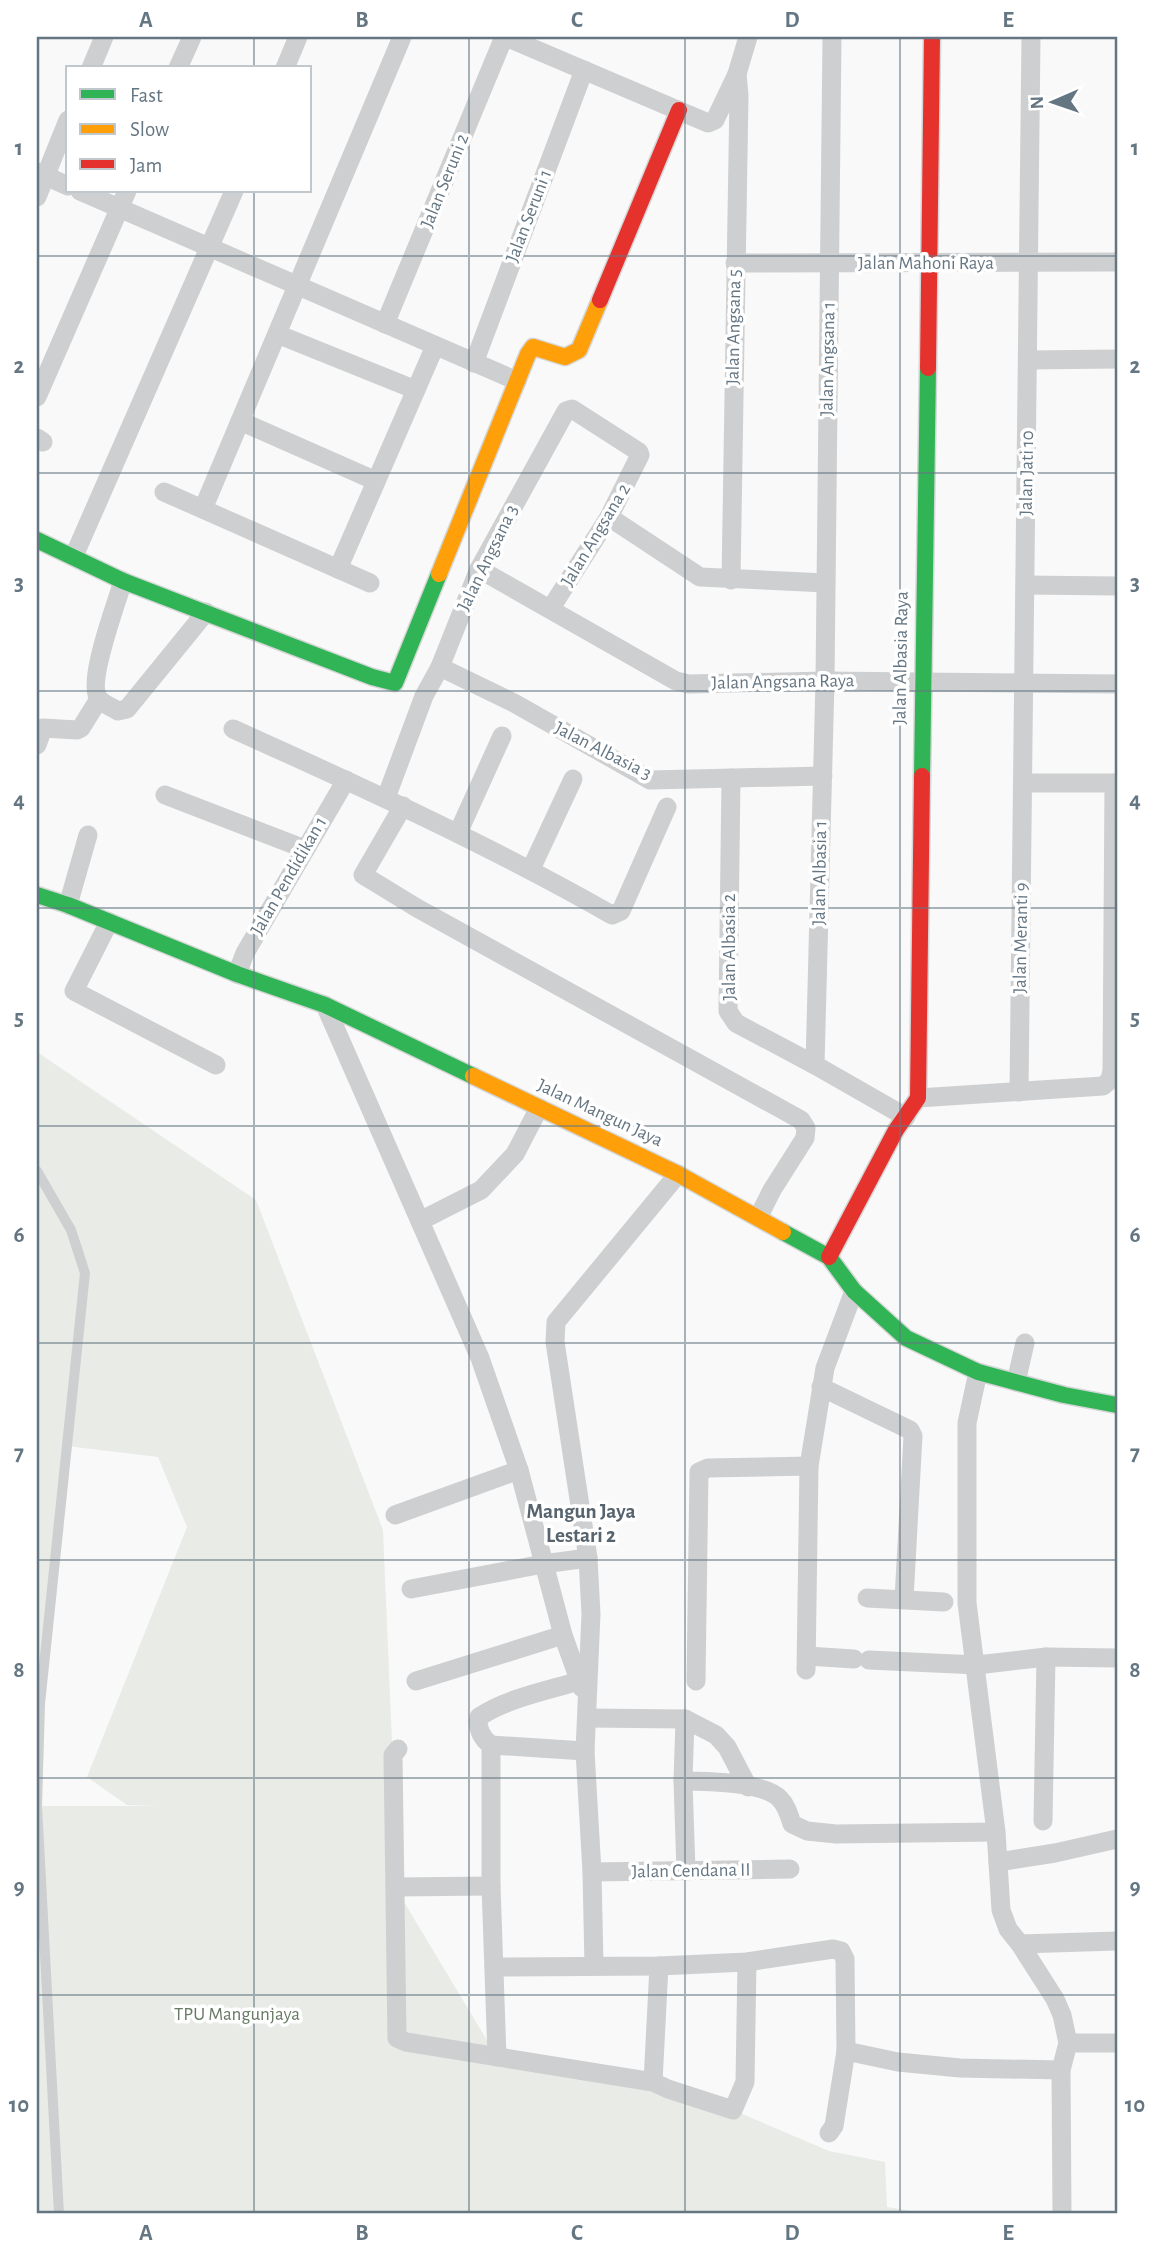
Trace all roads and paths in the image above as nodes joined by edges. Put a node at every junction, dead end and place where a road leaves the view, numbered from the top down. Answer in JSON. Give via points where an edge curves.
{"nodes":[{"id":1,"x":104,"y":37,"type":"edge"},
{"id":2,"x":192,"y":37,"type":"edge"},
{"id":3,"x":298,"y":37,"type":"edge"},
{"id":4,"x":401,"y":37,"type":"edge"},
{"id":5,"x":505,"y":37,"type":"edge"},
{"id":6,"x":748,"y":37,"type":"edge"},
{"id":7,"x":832,"y":37,"type":"edge"},
{"id":8,"x":932,"y":37,"type":"edge"},
{"id":9,"x":1031,"y":37,"type":"edge"},
{"id":10,"x":92,"y":66,"type":"edge"},
{"id":11,"x":179,"y":66,"type":"edge"},
{"id":12,"x":286,"y":66,"type":"edge"},
{"id":13,"x":584,"y":70,"type":"junction"},
{"id":14,"x":737,"y":75,"type":"junction"},
{"id":15,"x":678,"y":110,"type":"junction"},
{"id":16,"x":66,"y":124,"type":"edge"},
{"id":17,"x":41,"y":174,"type":"edge"},
{"id":18,"x":66,"y":185,"type":"edge"},
{"id":19,"x":85,"y":192,"type":"edge"},
{"id":20,"x":234,"y":192,"type":"edge"},
{"id":21,"x":37,"y":197,"type":"edge"},
{"id":22,"x":124,"y":200,"type":"edge"},
{"id":23,"x":210,"y":248,"type":"junction"},
{"id":24,"x":929,"y":262,"type":"junction"},
{"id":25,"x":1030,"y":262,"type":"junction"},
{"id":26,"x":1117,"y":262,"type":"edge"},
{"id":27,"x":735,"y":263,"type":"junction"},
{"id":28,"x":830,"y":263,"type":"junction"},
{"id":29,"x":298,"y":286,"type":"junction"},
{"id":30,"x":385,"y":324,"type":"junction"},
{"id":31,"x":277,"y":334,"type":"junction"},
{"id":32,"x":435,"y":346,"type":"junction"},
{"id":33,"x":1117,"y":359,"type":"edge"},
{"id":34,"x":1028,"y":360,"type":"junction"},
{"id":35,"x":474,"y":363,"type":"junction"},
{"id":36,"x":517,"y":380,"type":"junction"},
{"id":37,"x":416,"y":390,"type":"junction"},
{"id":38,"x":37,"y":397,"type":"edge"},
{"id":39,"x":240,"y":421,"type":"junction"},
{"id":40,"x":639,"y":460,"type":"joint"},
{"id":41,"x":376,"y":481,"type":"junction"},
{"id":42,"x":164,"y":492,"type":"dead end"},
{"id":43,"x":203,"y":509,"type":"junction"},
{"id":44,"x":609,"y":517,"type":"junction"},
{"id":45,"x":38,"y":541,"type":"edge"},
{"id":46,"x":74,"y":555,"type":"junction"},
{"id":47,"x":338,"y":569,"type":"junction"},
{"id":48,"x":479,"y":569,"type":"junction"},
{"id":49,"x":731,"y":580,"type":"junction"},
{"id":50,"x":123,"y":582,"type":"junction"},
{"id":51,"x":370,"y":583,"type":"dead end"},
{"id":52,"x":825,"y":583,"type":"junction"},
{"id":53,"x":1025,"y":586,"type":"junction"},
{"id":54,"x":1117,"y":586,"type":"edge"},
{"id":55,"x":551,"y":608,"type":"junction"},
{"id":56,"x":206,"y":612,"type":"junction"},
{"id":57,"x":440,"y":667,"type":"junction"},
{"id":58,"x":825,"y":681,"type":"junction"},
{"id":59,"x":922,"y":681,"type":"junction"},
{"id":60,"x":1024,"y":683,"type":"junction"},
{"id":61,"x":1117,"y":684,"type":"edge"},
{"id":62,"x":99,"y":699,"type":"junction"},
{"id":63,"x":233,"y":729,"type":"dead end"},
{"id":64,"x":502,"y":736,"type":"dead end"},
{"id":65,"x":37,"y":745,"type":"edge"},
{"id":66,"x":823,"y":776,"type":"junction"},
{"id":67,"x":731,"y":778,"type":"junction"},
{"id":68,"x":573,"y":779,"type":"dead end"},
{"id":69,"x":346,"y":780,"type":"junction"},
{"id":70,"x":1023,"y":783,"type":"junction"},
{"id":71,"x":1116,"y":783,"type":"edge"},
{"id":72,"x":165,"y":795,"type":"dead end"},
{"id":73,"x":395,"y":802,"type":"junction"},
{"id":74,"x":667,"y":807,"type":"dead end"},
{"id":75,"x":458,"y":833,"type":"junction"},
{"id":76,"x":88,"y":835,"type":"dead end"},
{"id":77,"x":305,"y":849,"type":"junction"},
{"id":78,"x":531,"y":869,"type":"junction"},
{"id":79,"x":37,"y":895,"type":"edge"},
{"id":80,"x":68,"y":905,"type":"junction"},
{"id":81,"x":109,"y":922,"type":"junction"},
{"id":82,"x":237,"y":974,"type":"junction"},
{"id":83,"x":325,"y":1005,"type":"junction"},
{"id":84,"x":216,"y":1065,"type":"dead end"},
{"id":85,"x":816,"y":1065,"type":"junction"},
{"id":86,"x":1019,"y":1092,"type":"junction"},
{"id":87,"x":918,"y":1098,"type":"junction"},
{"id":88,"x":540,"y":1108,"type":"junction"},
{"id":89,"x":906,"y":1117,"type":"junction"},
{"id":90,"x":37,"y":1171,"type":"edge"},
{"id":91,"x":678,"y":1174,"type":"junction"},
{"id":92,"x":759,"y":1216,"type":"junction"},
{"id":93,"x":420,"y":1221,"type":"junction"},
{"id":94,"x":829,"y":1257,"type":"junction"},
{"id":95,"x":854,"y":1291,"type":"junction"},
{"id":96,"x":1025,"y":1343,"type":"dead end"},
{"id":97,"x":978,"y":1372,"type":"junction"},
{"id":98,"x":1016,"y":1382,"type":"junction"},
{"id":99,"x":821,"y":1387,"type":"junction"},
{"id":100,"x":1117,"y":1405,"type":"edge"},
{"id":101,"x":809,"y":1466,"type":"junction"},
{"id":102,"x":519,"y":1470,"type":"junction"},
{"id":103,"x":395,"y":1515,"type":"dead end"},
{"id":104,"x":588,"y":1558,"type":"junction"},
{"id":105,"x":543,"y":1564,"type":"junction"},
{"id":106,"x":411,"y":1589,"type":"dead end"},
{"id":107,"x":867,"y":1598,"type":"dead end"},
{"id":108,"x":904,"y":1599,"type":"junction"},
{"id":109,"x":944,"y":1602,"type":"dead end"},
{"id":110,"x":563,"y":1635,"type":"junction"},
{"id":111,"x":1046,"y":1657,"type":"junction"},
{"id":112,"x":1117,"y":1658,"type":"edge"},
{"id":113,"x":977,"y":1665,"type":"junction"},
{"id":114,"x":416,"y":1681,"type":"dead end"},
{"id":115,"x":696,"y":1681,"type":"dead end"},
{"id":116,"x":582,"y":1688,"type":"junction"},
{"id":117,"x":587,"y":1718,"type":"junction"},
{"id":118,"x":685,"y":1719,"type":"junction"},
{"id":119,"x":491,"y":1745,"type":"junction"},
{"id":120,"x":398,"y":1749,"type":"dead end"},
{"id":121,"x":585,"y":1751,"type":"junction"},
{"id":122,"x":683,"y":1781,"type":"junction"},
{"id":123,"x":748,"y":1787,"type":"junction"},
{"id":124,"x":37,"y":1806,"type":"edge"},
{"id":125,"x":1043,"y":1822,"type":"dead end"},
{"id":126,"x":996,"y":1832,"type":"junction"},
{"id":127,"x":1117,"y":1839,"type":"edge"},
{"id":128,"x":998,"y":1863,"type":"junction"},
{"id":129,"x":790,"y":1869,"type":"dead end"},
{"id":130,"x":685,"y":1871,"type":"junction"},
{"id":131,"x":592,"y":1872,"type":"junction"},
{"id":132,"x":491,"y":1886,"type":"junction"},
{"id":133,"x":394,"y":1887,"type":"junction"},
{"id":134,"x":1117,"y":1941,"type":"edge"},
{"id":135,"x":1020,"y":1944,"type":"junction"},
{"id":136,"x":747,"y":1962,"type":"junction"},
{"id":137,"x":594,"y":1966,"type":"junction"},
{"id":138,"x":659,"y":1966,"type":"junction"},
{"id":139,"x":494,"y":1967,"type":"junction"},
{"id":140,"x":1068,"y":2043,"type":"junction"},
{"id":141,"x":1117,"y":2043,"type":"edge"},
{"id":142,"x":846,"y":2051,"type":"junction"},
{"id":143,"x":497,"y":2057,"type":"junction"},
{"id":144,"x":1061,"y":2070,"type":"junction"},
{"id":145,"x":653,"y":2082,"type":"junction"},
{"id":146,"x":829,"y":2133,"type":"dead end"},
{"id":147,"x":59,"y":2214,"type":"edge"},
{"id":148,"x":1062,"y":2214,"type":"edge"}],
"edges":[{"from":1,"to":10,"type":"street"},
{"from":2,"to":11,"type":"street"},
{"from":3,"to":12,"type":"street"},
{"from":4,"to":29,"type":"street"},
{"from":5,"to":13,"type":"street"},
{"from":5,"to":30,"type":"street","name":"Jalan Seruni 2"},
{"from":6,"to":14,"type":"street"},
{"from":7,"to":28,"type":"street","name":"Jalan Angsana 1"},
{"from":8,"to":24,"type":"street","name":"Jalan Albasia Raya"},
{"from":9,"to":25,"type":"street","name":"Jalan Jati 10"},
{"from":13,"to":15,"type":"street"},
{"from":13,"to":35,"type":"street","name":"Jalan Seruni 1"},
{"from":14,"to":15,"type":"street","via":[[712,123]]},
{"from":14,"to":27,"type":"street","name":"Jalan Angsana 5"},
{"from":15,"to":36,"type":"street","via":[[579,350],[565,357],[533,348]]},
{"from":16,"to":17,"type":"street"},
{"from":17,"to":18,"type":"street"},
{"from":17,"to":21,"type":"street"},
{"from":19,"to":22,"type":"street"},
{"from":20,"to":23,"type":"street"},
{"from":22,"to":23,"type":"street"},
{"from":22,"to":38,"type":"street"},
{"from":23,"to":29,"type":"street"},
{"from":23,"to":46,"type":"street"},
{"from":24,"to":25,"type":"street","name":"Jalan Mahoni Raya"},
{"from":24,"to":28,"type":"street","name":"Jalan Mahoni Raya"},
{"from":24,"to":59,"type":"street","name":"Jalan Albasia Raya"},
{"from":25,"to":26,"type":"street","name":"Jalan Mahoni Raya"},
{"from":25,"to":34,"type":"street","name":"Jalan Jati 10"},
{"from":27,"to":28,"type":"street","name":"Jalan Mahoni Raya"},
{"from":27,"to":49,"type":"street","name":"Jalan Angsana 5"},
{"from":28,"to":52,"type":"street","name":"Jalan Angsana 1"},
{"from":29,"to":30,"type":"street"},
{"from":29,"to":31,"type":"street"},
{"from":30,"to":32,"type":"street"},
{"from":31,"to":37,"type":"street"},
{"from":31,"to":39,"type":"street"},
{"from":32,"to":35,"type":"street"},
{"from":32,"to":37,"type":"street"},
{"from":33,"to":34,"type":"street"},
{"from":34,"to":53,"type":"street","name":"Jalan Jati 10"},
{"from":35,"to":36,"type":"street"},
{"from":36,"to":56,"type":"street","via":[[395,684]]},
{"from":37,"to":41,"type":"street"},
{"from":39,"to":41,"type":"street"},
{"from":39,"to":43,"type":"street"},
{"from":40,"to":44,"type":"street","name":"Jalan Angsana 2"},
{"from":40,"to":48,"type":"street","name":"Jalan Angsana 3","via":[[639,452],[572,409],[566,411]]},
{"from":41,"to":47,"type":"street"},
{"from":42,"to":43,"type":"street"},
{"from":43,"to":47,"type":"street"},
{"from":44,"to":49,"type":"street","via":[[700,577]]},
{"from":44,"to":55,"type":"street","name":"Jalan Angsana 2"},
{"from":45,"to":46,"type":"street"},
{"from":46,"to":50,"type":"street"},
{"from":47,"to":51,"type":"street"},
{"from":48,"to":55,"type":"street","name":"Jalan Angsana Raya"},
{"from":48,"to":57,"type":"street","name":"Jalan Angsana 3"},
{"from":49,"to":52,"type":"street"},
{"from":50,"to":56,"type":"street"},
{"from":50,"to":62,"type":"street","via":[[97,666],[94,685]]},
{"from":52,"to":58,"type":"street","name":"Jalan Angsana 1"},
{"from":53,"to":54,"type":"street"},
{"from":53,"to":60,"type":"street","name":"Jalan Jati 10"},
{"from":55,"to":58,"type":"street","name":"Jalan Angsana Raya","via":[[676,681]]},
{"from":56,"to":62,"type":"street","via":[[127,709],[118,711]]},
{"from":57,"to":67,"type":"street","name":"Jalan Albasia 3","via":[[650,780]]},
{"from":57,"to":73,"type":"street","name":"Jalan Angsana 3","via":[[424,696]]},
{"from":58,"to":59,"type":"street","name":"Jalan Angsana Raya"},
{"from":58,"to":66,"type":"street","name":"Jalan Albasia 1"},
{"from":59,"to":60,"type":"street","name":"Jalan Angsana Raya"},
{"from":59,"to":87,"type":"street","name":"Jalan Albasia Raya"},
{"from":60,"to":61,"type":"street","name":"Jalan Angsana Raya"},
{"from":60,"to":70,"type":"street","name":"Jalan Meranti 9"},
{"from":62,"to":65,"type":"street","via":[[81,728],[43,728]]},
{"from":63,"to":69,"type":"street"},
{"from":64,"to":75,"type":"street"},
{"from":66,"to":67,"type":"street","name":"Jalan Albasia 3"},
{"from":66,"to":85,"type":"street","name":"Jalan Albasia 1"},
{"from":67,"to":85,"type":"street","name":"Jalan Albasia 2","via":[[728,1011],[736,1023]]},
{"from":68,"to":78,"type":"street"},
{"from":69,"to":73,"type":"street"},
{"from":69,"to":77,"type":"street","name":"Jalan Pendidikan 1"},
{"from":70,"to":71,"type":"street"},
{"from":70,"to":86,"type":"street","name":"Jalan Meranti 9"},
{"from":71,"to":86,"type":"street","via":[[1110,1080],[1103,1086]]},
{"from":72,"to":77,"type":"street"},
{"from":73,"to":75,"type":"street"},
{"from":73,"to":92,"type":"street","name":"Jalan Angsana 3","via":[[363,875],[801,1120],[805,1138]]},
{"from":74,"to":78,"type":"street","via":[[621,911],[612,915]]},
{"from":75,"to":78,"type":"street"},
{"from":76,"to":80,"type":"street"},
{"from":77,"to":82,"type":"street","name":"Jalan Pendidikan 1","via":[[244,953]]},
{"from":79,"to":80,"type":"street","name":"Jalan Mangun Jaya"},
{"from":80,"to":81,"type":"street","name":"Jalan Mangun Jaya"},
{"from":81,"to":82,"type":"street","name":"Jalan Mangun Jaya"},
{"from":81,"to":84,"type":"street","via":[[74,991]]},
{"from":82,"to":83,"type":"street","name":"Jalan Mangun Jaya"},
{"from":83,"to":88,"type":"street","name":"Jalan Mangun Jaya"},
{"from":83,"to":93,"type":"street"},
{"from":85,"to":89,"type":"street","name":"Jalan Albasia 2"},
{"from":86,"to":87,"type":"street"},
{"from":87,"to":89,"type":"street"},
{"from":88,"to":91,"type":"street","name":"Jalan Mangun Jaya"},
{"from":88,"to":93,"type":"street","via":[[515,1154],[481,1190]]},
{"from":89,"to":94,"type":"street"},
{"from":90,"to":124,"type":"lane","via":[[71,1230],[85,1273],[40,1704]]},
{"from":91,"to":92,"type":"street","name":"Jalan Mangun Jaya"},
{"from":91,"to":104,"type":"street","via":[[556,1322],[555,1342]]},
{"from":92,"to":94,"type":"street","name":"Jalan Mangun Jaya"},
{"from":93,"to":102,"type":"street","via":[[480,1358]]},
{"from":94,"to":95,"type":"street","name":"Jalan Mangun Jaya"},
{"from":95,"to":97,"type":"street","name":"Jalan Mangun Jaya","via":[[906,1338]]},
{"from":95,"to":99,"type":"street"},
{"from":96,"to":98,"type":"street"},
{"from":97,"to":98,"type":"street","name":"Jalan Mangun Jaya"},
{"from":97,"to":113,"type":"street","via":[[967,1423],[967,1604]]},
{"from":98,"to":100,"type":"street","name":"Jalan Mangun Jaya"},
{"from":99,"to":101,"type":"street"},
{"from":99,"to":108,"type":"street","via":[[910,1430],[913,1436]]},
{"from":101,"to":113,"type":"street","via":[[806,1663],[861,1660]]},
{"from":101,"to":115,"type":"street","via":[[708,1468],[699,1472]]},
{"from":102,"to":103,"type":"street"},
{"from":102,"to":105,"type":"street"},
{"from":104,"to":105,"type":"street"},
{"from":104,"to":116,"type":"street","via":[[591,1614]]},
{"from":105,"to":106,"type":"street"},
{"from":105,"to":110,"type":"street"},
{"from":107,"to":108,"type":"street"},
{"from":108,"to":109,"type":"street"},
{"from":110,"to":114,"type":"street"},
{"from":110,"to":116,"type":"street"},
{"from":111,"to":112,"type":"street"},
{"from":111,"to":113,"type":"street"},
{"from":111,"to":125,"type":"street"},
{"from":113,"to":126,"type":"street"},
{"from":116,"to":117,"type":"street"},
{"from":116,"to":119,"type":"street","via":[[512,1702],[479,1717],[484,1741]]},
{"from":117,"to":118,"type":"street"},
{"from":117,"to":121,"type":"street"},
{"from":118,"to":122,"type":"street"},
{"from":118,"to":123,"type":"street","via":[[716,1735]]},
{"from":119,"to":121,"type":"street"},
{"from":119,"to":132,"type":"street"},
{"from":120,"to":133,"type":"street","via":[[393,1755]]},
{"from":121,"to":131,"type":"street"},
{"from":122,"to":123,"type":"street"},
{"from":122,"to":130,"type":"street"},
{"from":123,"to":126,"type":"street","via":[[779,1797],[792,1824],[807,1832]]},
{"from":124,"to":147,"type":"lane"},
{"from":126,"to":128,"type":"street"},
{"from":127,"to":128,"type":"street"},
{"from":128,"to":135,"type":"street","via":[[1001,1910]]},
{"from":129,"to":130,"type":"street","name":"Jalan Cendana II"},
{"from":130,"to":131,"type":"street","name":"Jalan Cendana II"},
{"from":131,"to":137,"type":"street"},
{"from":132,"to":133,"type":"street"},
{"from":132,"to":139,"type":"street"},
{"from":133,"to":143,"type":"street","via":[[397,2038]]},
{"from":134,"to":135,"type":"street"},
{"from":135,"to":140,"type":"street","via":[[1055,1999]]},
{"from":136,"to":138,"type":"street"},
{"from":136,"to":142,"type":"street","via":[[841,1951],[845,1959]]},
{"from":136,"to":145,"type":"street","via":[[745,2082],[733,2110]]},
{"from":137,"to":138,"type":"street"},
{"from":137,"to":139,"type":"street"},
{"from":138,"to":145,"type":"street"},
{"from":139,"to":143,"type":"street"},
{"from":140,"to":141,"type":"street"},
{"from":140,"to":144,"type":"street"},
{"from":142,"to":144,"type":"street","via":[[960,2068]]},
{"from":142,"to":146,"type":"street"},
{"from":143,"to":145,"type":"street"},
{"from":144,"to":148,"type":"street"}]}
